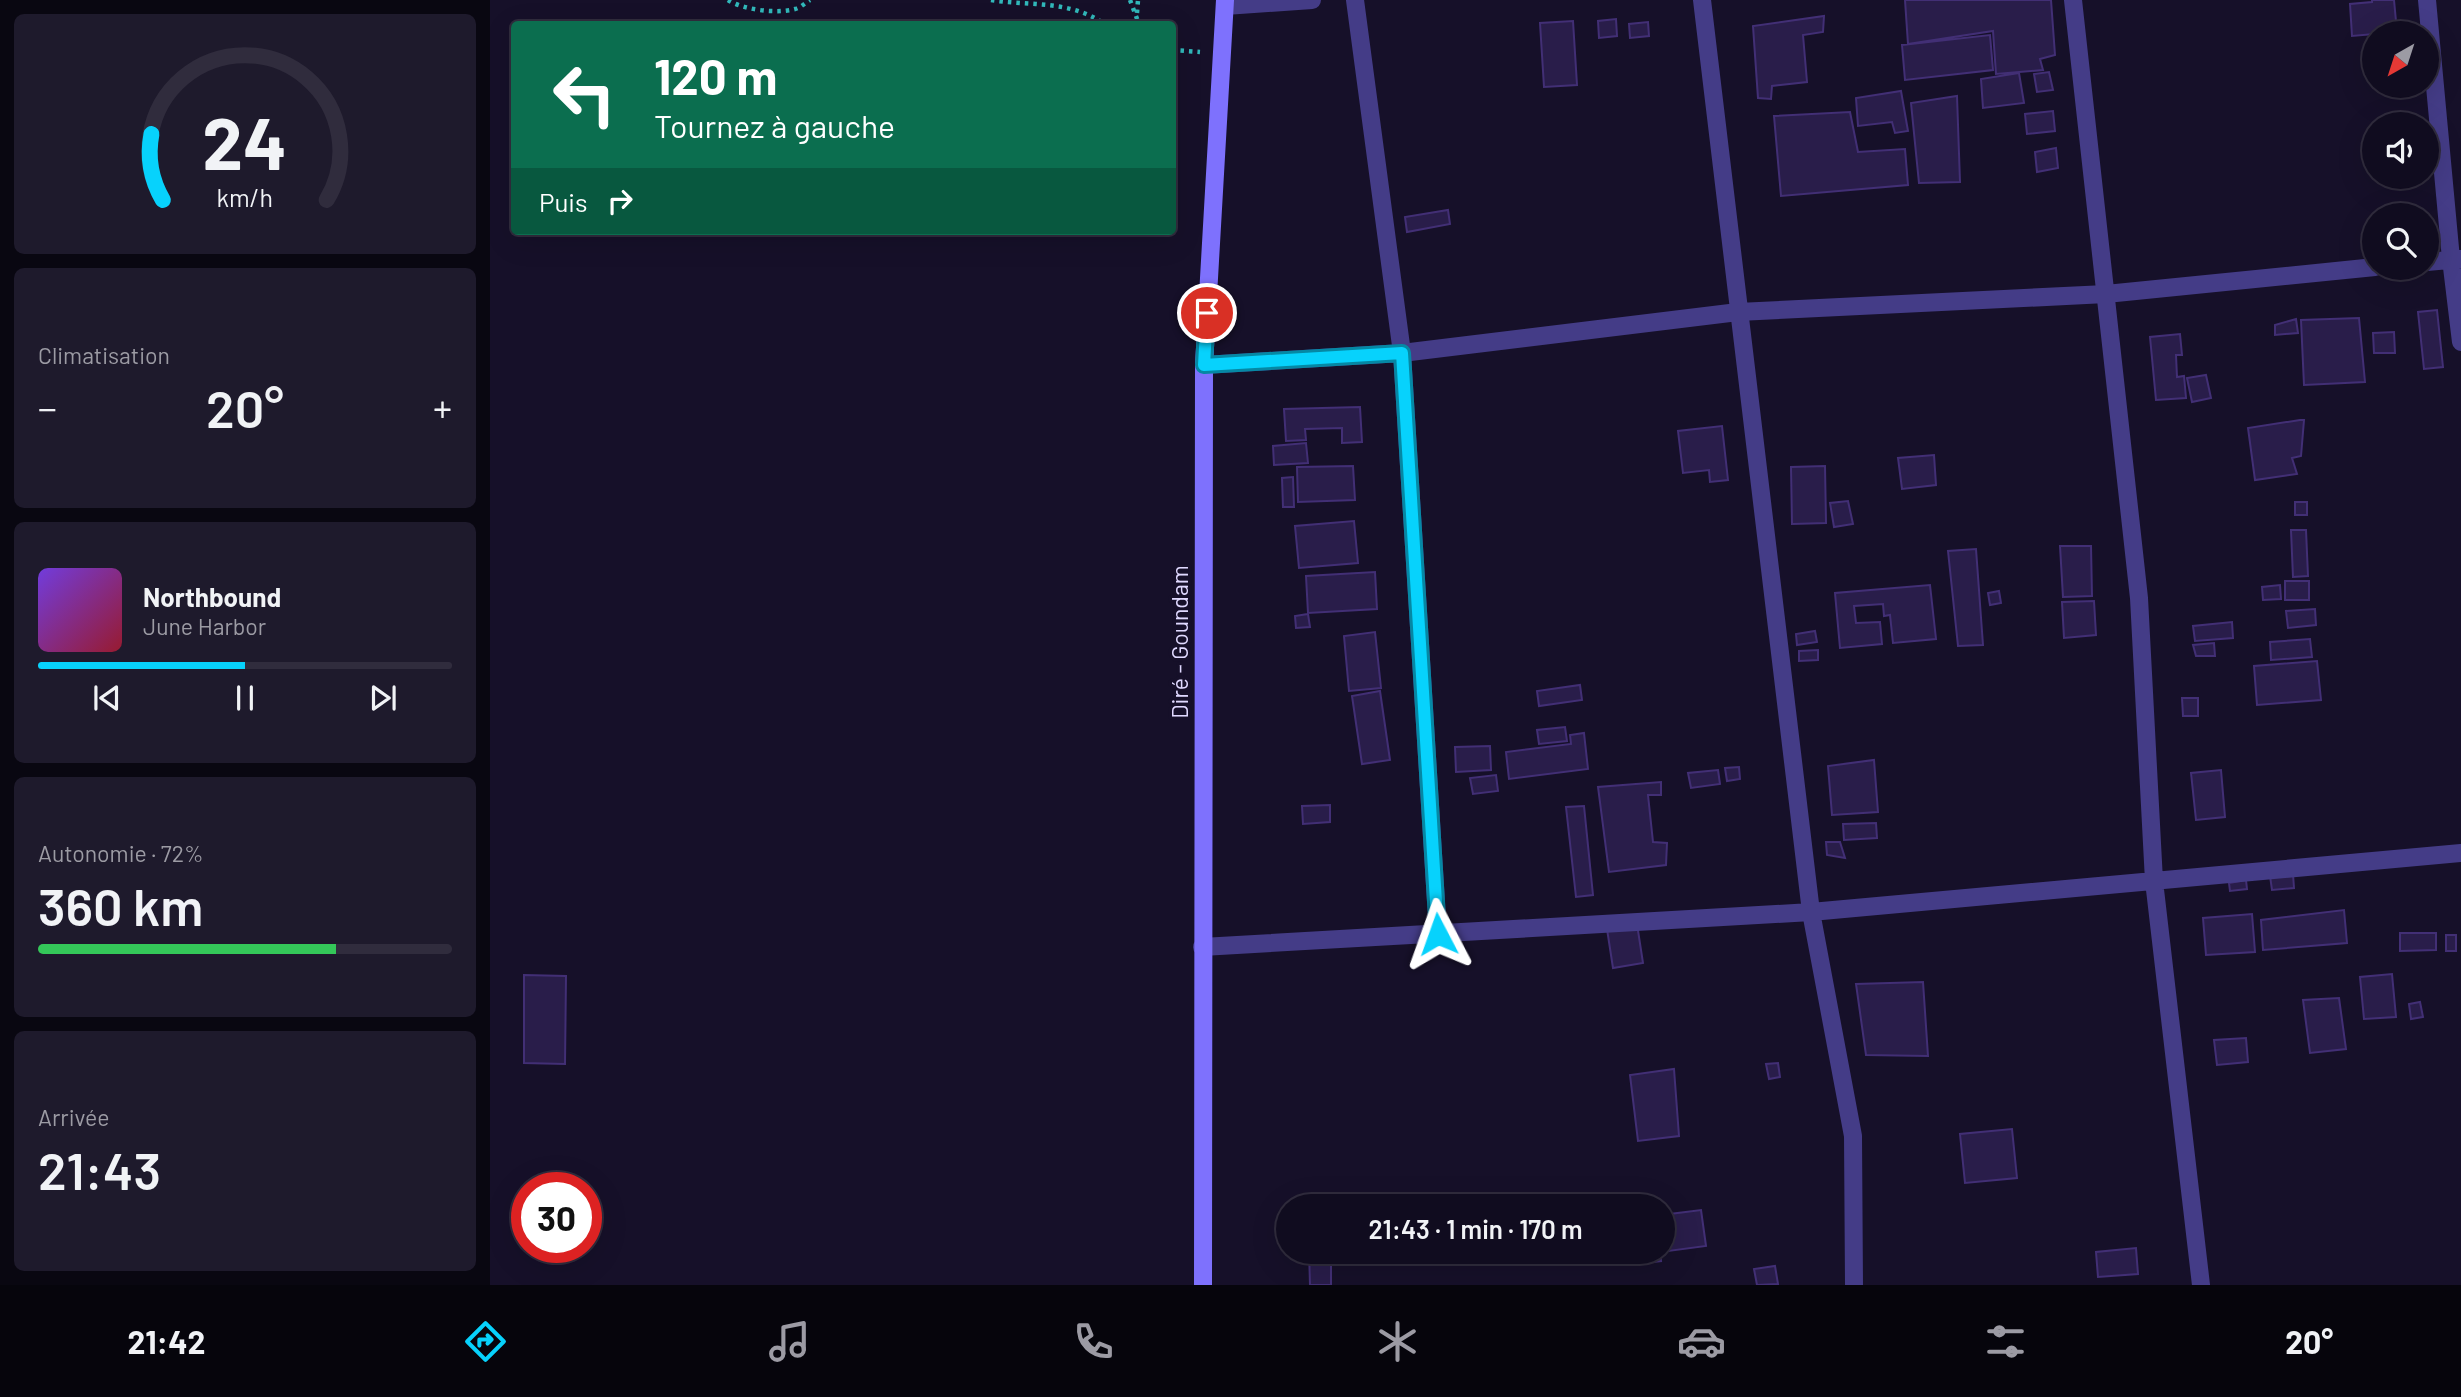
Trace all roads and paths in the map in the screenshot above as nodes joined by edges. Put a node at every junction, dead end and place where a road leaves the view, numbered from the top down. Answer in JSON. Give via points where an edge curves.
{"nodes":[{"id":1,"x":728,"y":0,"type":"edge"},
{"id":2,"x":810,"y":0,"type":"edge"},
{"id":3,"x":990,"y":0,"type":"edge"},
{"id":4,"x":1130,"y":0,"type":"edge"},
{"id":5,"x":1139,"y":0,"type":"edge"},
{"id":6,"x":1312,"y":0,"type":"edge"},
{"id":7,"x":1355,"y":0,"type":"edge"},
{"id":8,"x":1702,"y":0,"type":"edge"},
{"id":9,"x":2073,"y":0,"type":"edge"},
{"id":10,"x":2427,"y":0,"type":"edge"},
{"id":11,"x":1225,"y":3,"type":"edge"},
{"id":12,"x":1136,"y":14,"type":"junction"},
{"id":13,"x":1100,"y":21,"type":"edge"},
{"id":14,"x":1138,"y":21,"type":"edge"},
{"id":15,"x":2456,"y":259,"type":"edge"},
{"id":16,"x":2362,"y":268,"type":"edge"},
{"id":17,"x":2106,"y":294,"type":"junction"},
{"id":18,"x":1738,"y":312,"type":"junction"},
{"id":19,"x":2461,"y":342,"type":"edge"},
{"id":20,"x":1402,"y":353,"type":"junction"},
{"id":21,"x":1204,"y":365,"type":"junction"},
{"id":22,"x":2461,"y":853,"type":"edge"},
{"id":23,"x":2154,"y":881,"type":"junction"},
{"id":24,"x":1811,"y":912,"type":"junction"},
{"id":25,"x":1438,"y":934,"type":"junction"},
{"id":26,"x":1202,"y":947,"type":"junction"},
{"id":27,"x":1203,"y":1285,"type":"edge"},
{"id":28,"x":1854,"y":1285,"type":"edge"},
{"id":29,"x":2201,"y":1285,"type":"edge"}],
"edges":[{"from":1,"to":2,"type":"path","via":[[773,11],[797,9]]},
{"from":3,"to":13,"type":"path","via":[[1066,8]]},
{"from":4,"to":12,"type":"path"},
{"from":5,"to":12,"type":"path"},
{"from":6,"to":11,"type":"street"},
{"from":7,"to":20,"type":"street"},
{"from":8,"to":18,"type":"street"},
{"from":9,"to":17,"type":"street"},
{"from":10,"to":15,"type":"street"},
{"from":11,"to":21,"type":"main road","name":"Diré - Goundam"},
{"from":12,"to":14,"type":"path"},
{"from":15,"to":19,"type":"street"},
{"from":16,"to":17,"type":"street"},
{"from":17,"to":18,"type":"street"},
{"from":17,"to":23,"type":"street","via":[[2139,598]]},
{"from":18,"to":20,"type":"street"},
{"from":18,"to":24,"type":"street"},
{"from":20,"to":21,"type":"street"},
{"from":20,"to":25,"type":"street"},
{"from":21,"to":26,"type":"main road","name":"Diré - Goundam"},
{"from":22,"to":23,"type":"street"},
{"from":23,"to":24,"type":"street"},
{"from":23,"to":29,"type":"street"},
{"from":24,"to":25,"type":"street"},
{"from":24,"to":28,"type":"street","via":[[1853,1136]]},
{"from":25,"to":26,"type":"street"},
{"from":26,"to":27,"type":"main road","name":"Diré - Goundam"}]}
